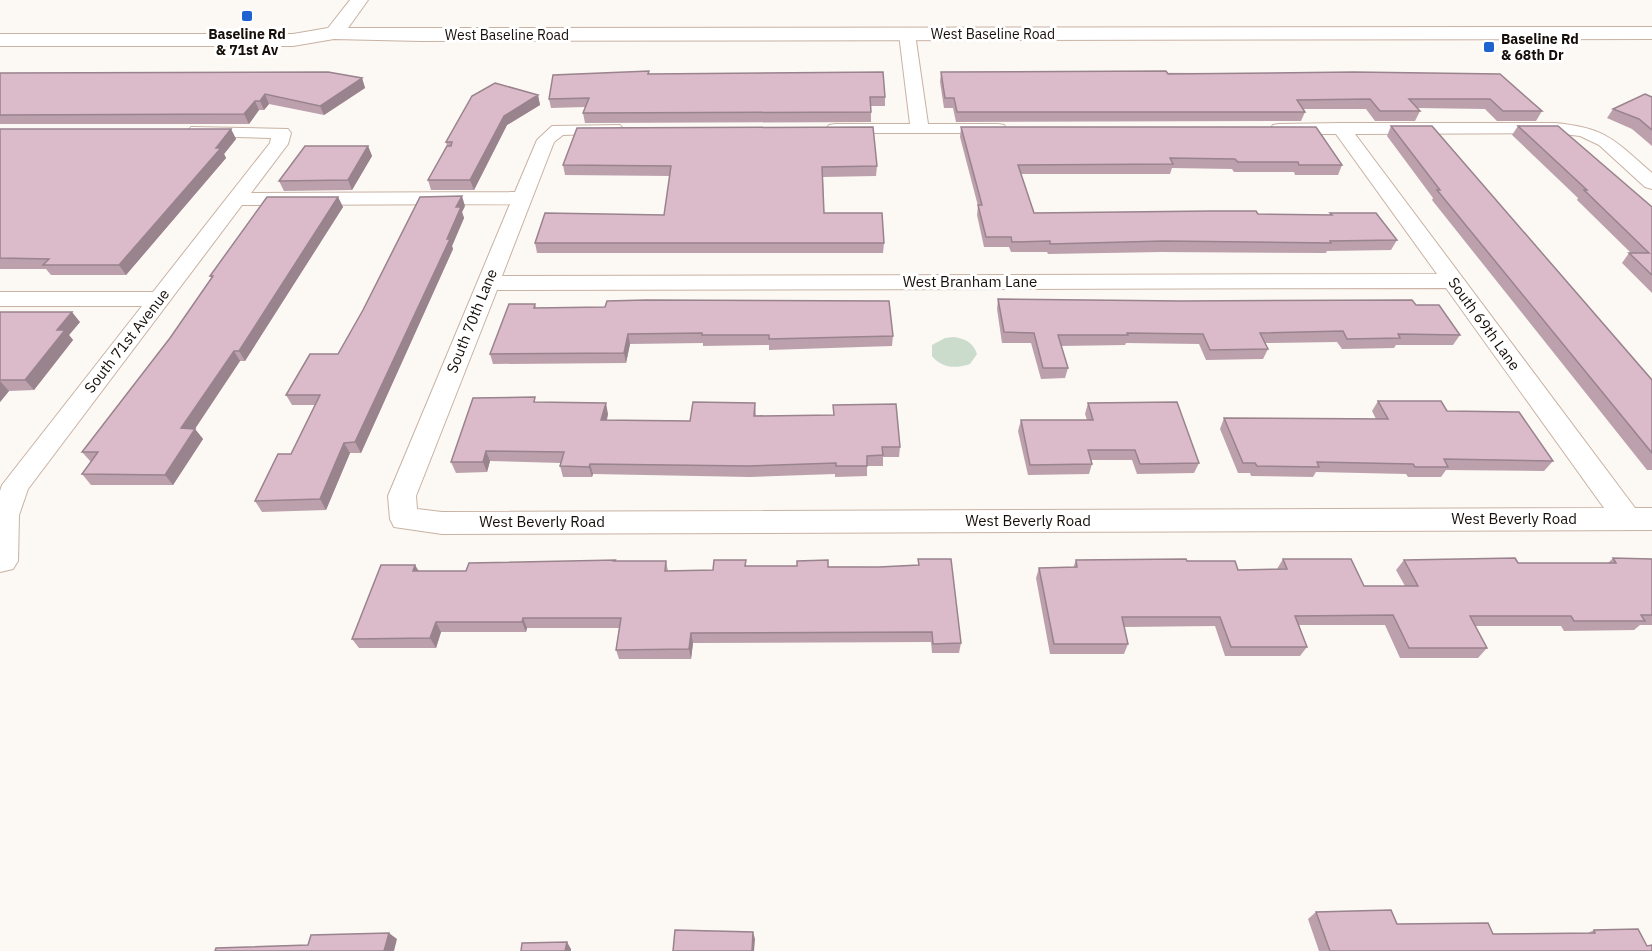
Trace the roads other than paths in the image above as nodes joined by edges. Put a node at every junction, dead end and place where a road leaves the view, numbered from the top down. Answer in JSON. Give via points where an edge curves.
{"nodes":[{"id":1,"x":359,"y":0,"type":"edge"},
{"id":2,"x":0,"y":24,"type":"edge"},
{"id":3,"x":334,"y":33,"type":"junction"},
{"id":4,"x":1652,"y":33,"type":"edge"},
{"id":5,"x":907,"y":34,"type":"junction"},
{"id":6,"x":0,"y":40,"type":"edge"},
{"id":7,"x":628,"y":129,"type":"edge"},
{"id":8,"x":815,"y":129,"type":"edge"},
{"id":9,"x":920,"y":129,"type":"junction"},
{"id":10,"x":1013,"y":129,"type":"edge"},
{"id":11,"x":1259,"y":129,"type":"edge"},
{"id":12,"x":1341,"y":129,"type":"junction"},
{"id":13,"x":179,"y":131,"type":"edge"},
{"id":14,"x":1652,"y":183,"type":"edge"},
{"id":15,"x":237,"y":198,"type":"junction"},
{"id":16,"x":522,"y":198,"type":"junction"},
{"id":17,"x":1453,"y":281,"type":"junction"},
{"id":18,"x":488,"y":283,"type":"junction"},
{"id":19,"x":0,"y":299,"type":"edge"},
{"id":20,"x":160,"y":299,"type":"junction"},
{"id":21,"x":404,"y":519,"type":"joint"},
{"id":22,"x":1639,"y":519,"type":"edge"},
{"id":23,"x":3,"y":561,"type":"dead end"}],
"edges":[{"from":1,"to":3,"type":"main road"},
{"from":2,"to":3,"type":"main road","name":"West Baseline Road","via":[[306,24]]},
{"from":3,"to":5,"type":"main road","name":"West Baseline Road"},
{"from":3,"to":6,"type":"main road","name":"West Baseline Road","via":[[293,40]]},
{"from":4,"to":5,"type":"main road","name":"West Baseline Road"},
{"from":5,"to":9,"type":"street"},
{"from":7,"to":16,"type":"street","name":"South 70th Lane","via":[[558,130],[546,140]]},
{"from":8,"to":9,"type":"street"},
{"from":9,"to":10,"type":"street"},
{"from":11,"to":12,"type":"street"},
{"from":12,"to":14,"type":"street","via":[[1584,131],[1605,141]]},
{"from":12,"to":17,"type":"street","name":"South 69th Lane"},
{"from":13,"to":15,"type":"street","name":"South 71st Avenue","via":[[282,133],[279,144]]},
{"from":15,"to":16,"type":"street"},
{"from":15,"to":20,"type":"street","name":"South 71st Avenue"},
{"from":16,"to":18,"type":"street","name":"South 70th Lane"},
{"from":17,"to":18,"type":"street","name":"West Branham Lane"},
{"from":17,"to":22,"type":"street","name":"South 69th Lane"},
{"from":18,"to":21,"type":"street","name":"South 70th Lane","via":[[402,496]]},
{"from":19,"to":20,"type":"street"},
{"from":20,"to":23,"type":"street","name":"South 71st Avenue","via":[[16,485],[5,515]]},
{"from":21,"to":22,"type":"street","name":"West Beverly Road","via":[[478,523]]}]}
